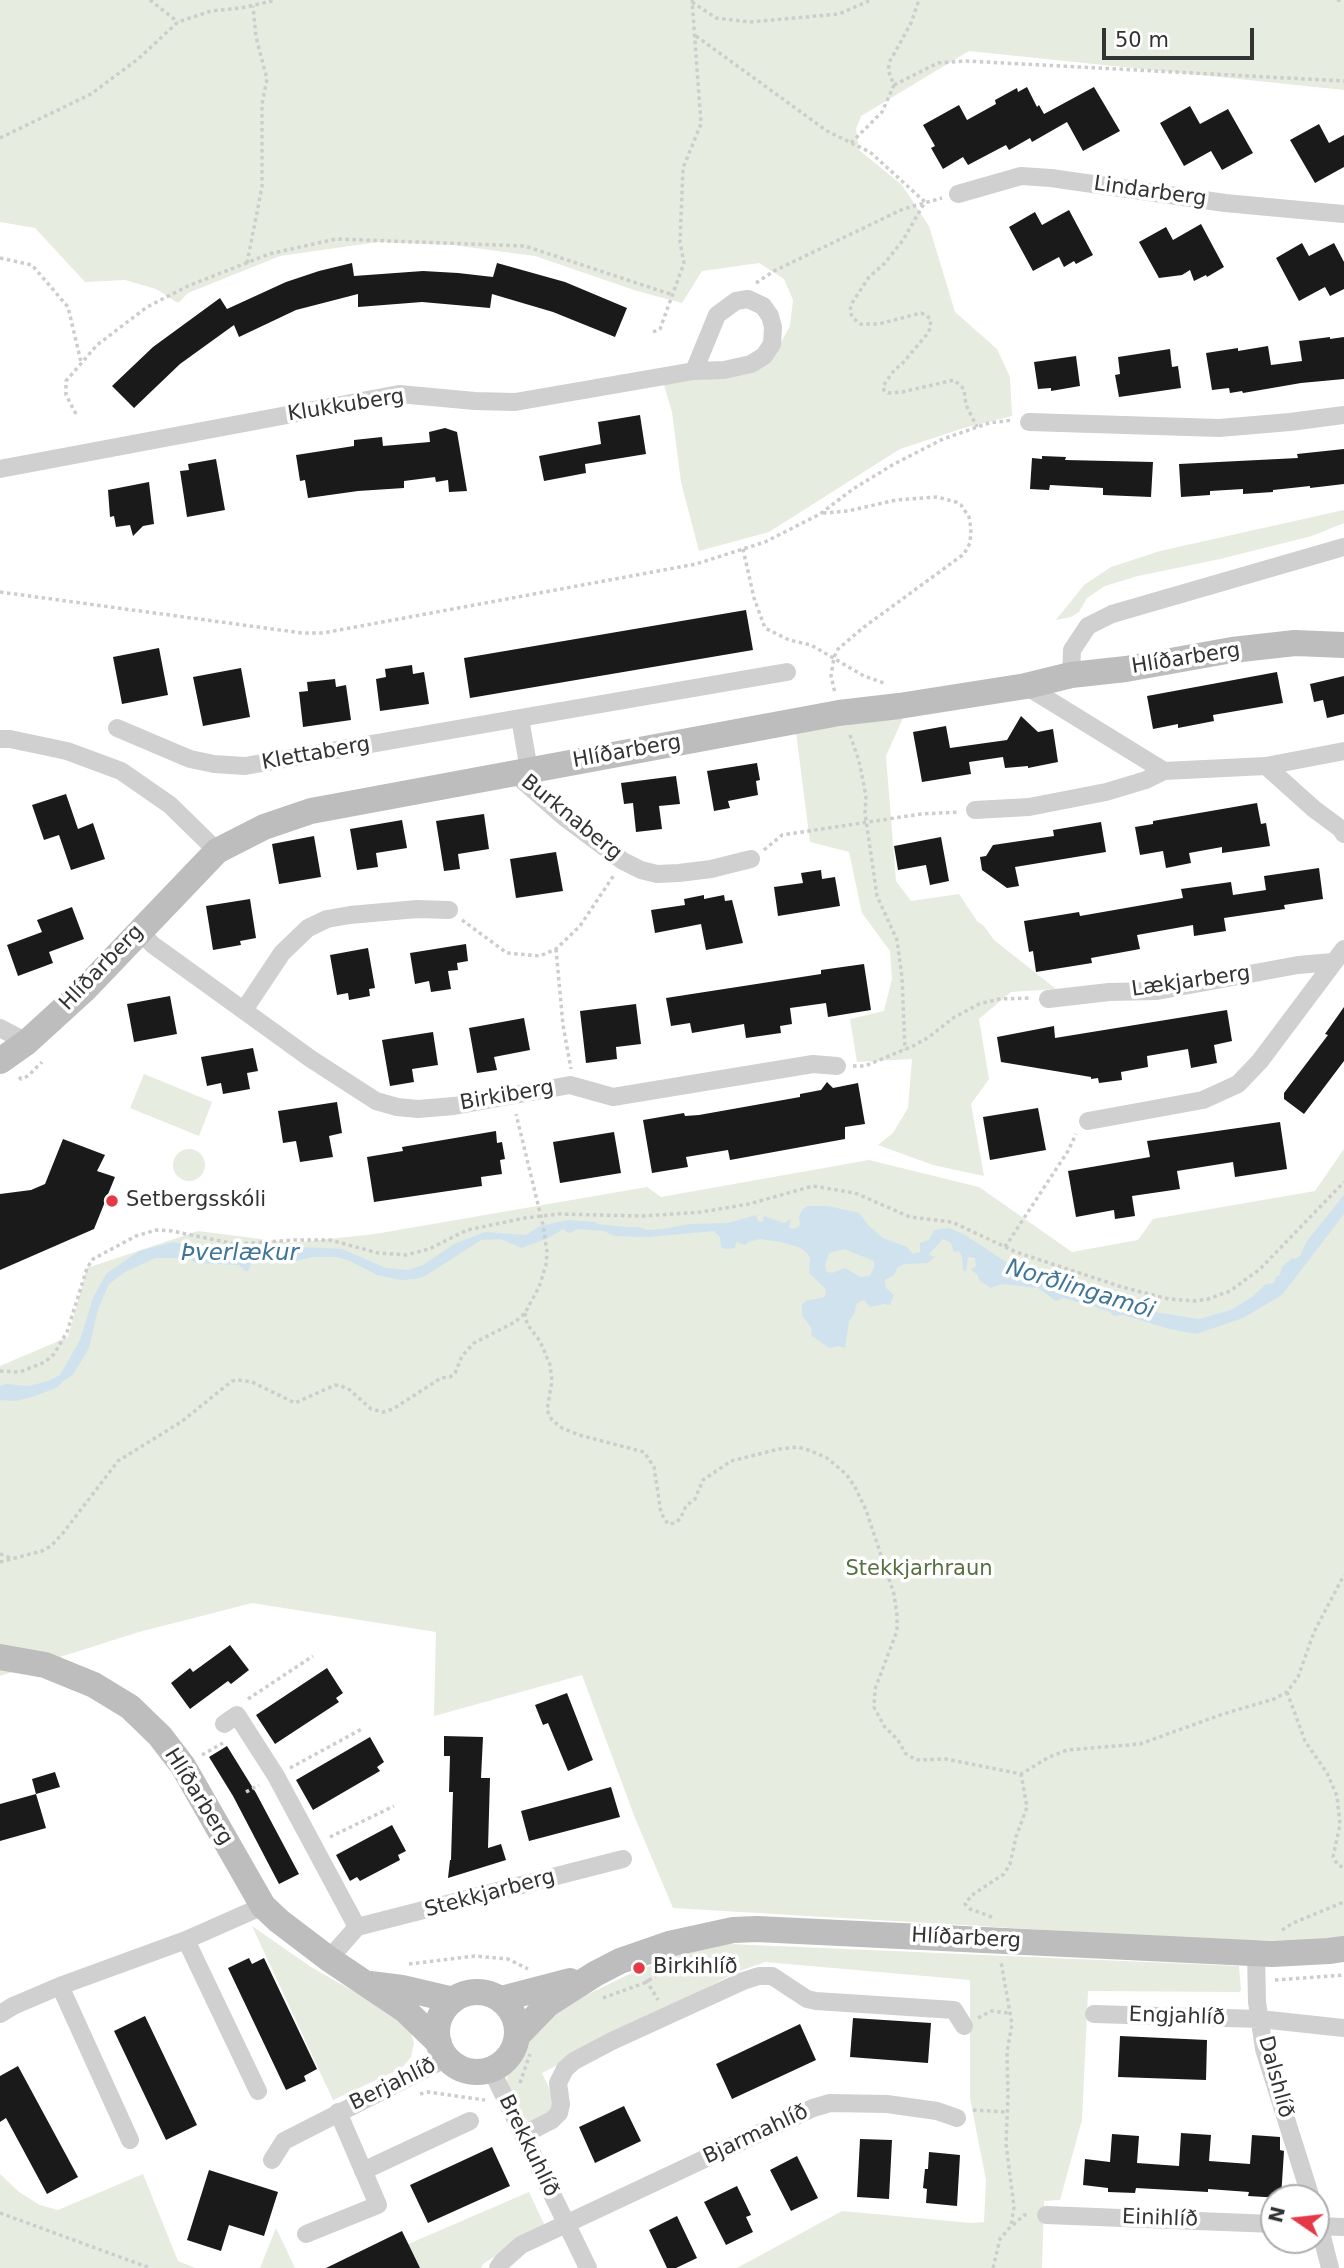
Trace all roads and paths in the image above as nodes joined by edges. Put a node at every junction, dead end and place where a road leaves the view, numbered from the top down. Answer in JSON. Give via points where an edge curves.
{"nodes":[{"id":1,"x":150,"y":0,"type":"edge"},
{"id":2,"x":276,"y":0,"type":"edge"},
{"id":3,"x":691,"y":0,"type":"edge"},
{"id":4,"x":871,"y":0,"type":"edge"},
{"id":5,"x":919,"y":0,"type":"edge"},
{"id":6,"x":1337,"y":0,"type":"edge"},
{"id":7,"x":1344,"y":1,"type":"edge"},
{"id":8,"x":253,"y":5,"type":"junction"},
{"id":9,"x":178,"y":22,"type":"junction"},
{"id":10,"x":696,"y":36,"type":"junction"},
{"id":11,"x":1344,"y":81,"type":"edge"},
{"id":12,"x":894,"y":85,"type":"junction"},
{"id":13,"x":0,"y":138,"type":"edge"},
{"id":14,"x":851,"y":143,"type":"junction"},
{"id":15,"x":958,"y":194,"type":"joint"},
{"id":16,"x":925,"y":202,"type":"junction"},
{"id":17,"x":1344,"y":214,"type":"edge"},
{"id":18,"x":0,"y":258,"type":"edge"},
{"id":19,"x":247,"y":262,"type":"junction"},
{"id":20,"x":673,"y":295,"type":"junction"},
{"id":21,"x":748,"y":299,"type":"junction"},
{"id":22,"x":653,"y":332,"type":"dead end"},
{"id":23,"x":81,"y":363,"type":"junction"},
{"id":24,"x":694,"y":371,"type":"junction"},
{"id":25,"x":76,"y":414,"type":"dead end"},
{"id":26,"x":1344,"y":415,"type":"edge"},
{"id":27,"x":1028,"y":422,"type":"joint"},
{"id":28,"x":977,"y":427,"type":"junction"},
{"id":29,"x":0,"y":468,"type":"edge"},
{"id":30,"x":820,"y":514,"type":"junction"},
{"id":31,"x":1344,"y":547,"type":"edge"},
{"id":32,"x":743,"y":549,"type":"junction"},
{"id":33,"x":0,"y":592,"type":"edge"},
{"id":34,"x":1344,"y":645,"type":"edge"},
{"id":35,"x":834,"y":657,"type":"junction"},
{"id":36,"x":787,"y":672,"type":"dead end"},
{"id":37,"x":1071,"y":675,"type":"junction"},
{"id":38,"x":895,"y":684,"type":"dead end"},
{"id":39,"x":1026,"y":686,"type":"junction"},
{"id":40,"x":520,"y":718,"type":"junction"},
{"id":41,"x":842,"y":722,"type":"junction"},
{"id":42,"x":117,"y":728,"type":"dead end"},
{"id":43,"x":0,"y":739,"type":"edge"},
{"id":44,"x":1344,"y":751,"type":"edge"},
{"id":45,"x":1266,"y":766,"type":"junction"},
{"id":46,"x":521,"y":771,"type":"junction"},
{"id":47,"x":1164,"y":771,"type":"junction"},
{"id":48,"x":975,"y":810,"type":"joint"},
{"id":49,"x":867,"y":822,"type":"junction"},
{"id":50,"x":1344,"y":834,"type":"edge"},
{"id":51,"x":217,"y":851,"type":"junction"},
{"id":52,"x":751,"y":859,"type":"joint"},
{"id":53,"x":623,"y":861,"type":"junction"},
{"id":54,"x":449,"y":910,"type":"joint"},
{"id":55,"x":139,"y":931,"type":"junction"},
{"id":56,"x":556,"y":949,"type":"junction"},
{"id":57,"x":1339,"y":955,"type":"edge"},
{"id":58,"x":1048,"y":999,"type":"joint"},
{"id":59,"x":244,"y":1010,"type":"junction"},
{"id":60,"x":0,"y":1028,"type":"edge"},
{"id":61,"x":27,"y":1042,"type":"junction"},
{"id":62,"x":905,"y":1050,"type":"junction"},
{"id":63,"x":0,"y":1061,"type":"edge"},
{"id":64,"x":837,"y":1066,"type":"joint"},
{"id":65,"x":570,"y":1085,"type":"junction"},
{"id":66,"x":516,"y":1094,"type":"junction"},
{"id":67,"x":1088,"y":1121,"type":"joint"},
{"id":68,"x":1344,"y":1182,"type":"edge"},
{"id":69,"x":540,"y":1216,"type":"junction"},
{"id":70,"x":1005,"y":1247,"type":"junction"},
{"id":71,"x":525,"y":1312,"type":"junction"},
{"id":72,"x":0,"y":1371,"type":"edge"},
{"id":73,"x":0,"y":1554,"type":"edge"},
{"id":74,"x":12,"y":1559,"type":"junction"},
{"id":75,"x":0,"y":1562,"type":"edge"},
{"id":76,"x":1344,"y":1575,"type":"edge"},
{"id":77,"x":313,"y":1656,"type":"dead end"},
{"id":78,"x":0,"y":1657,"type":"edge"},
{"id":79,"x":1287,"y":1692,"type":"junction"},
{"id":80,"x":231,"y":1720,"type":"joint"},
{"id":81,"x":362,"y":1728,"type":"dead end"},
{"id":82,"x":1021,"y":1774,"type":"junction"},
{"id":83,"x":276,"y":1776,"type":"junction"},
{"id":84,"x":246,"y":1793,"type":"dead end"},
{"id":85,"x":394,"y":1805,"type":"dead end"},
{"id":86,"x":313,"y":1845,"type":"junction"},
{"id":87,"x":623,"y":1859,"type":"dead end"},
{"id":88,"x":1344,"y":1868,"type":"edge"},
{"id":89,"x":1344,"y":1902,"type":"edge"},
{"id":90,"x":263,"y":1906,"type":"junction"},
{"id":91,"x":357,"y":1927,"type":"junction"},
{"id":92,"x":186,"y":1940,"type":"junction"},
{"id":93,"x":999,"y":1941,"type":"junction"},
{"id":94,"x":1344,"y":1949,"type":"edge"},
{"id":95,"x":1264,"y":1953,"type":"junction"},
{"id":96,"x":329,"y":1959,"type":"junction"},
{"id":97,"x":404,"y":1964,"type":"dead end"},
{"id":98,"x":661,"y":1970,"type":"dead end"},
{"id":99,"x":643,"y":1975,"type":"dead end"},
{"id":100,"x":1344,"y":1975,"type":"edge"},
{"id":101,"x":1257,"y":1980,"type":"junction"},
{"id":102,"x":647,"y":1982,"type":"junction"},
{"id":103,"x":365,"y":1983,"type":"junction"},
{"id":104,"x":60,"y":1986,"type":"junction"},
{"id":105,"x":598,"y":1986,"type":"junction"},
{"id":106,"x":543,"y":1989,"type":"junction"},
{"id":107,"x":501,"y":1999,"type":"junction"},
{"id":108,"x":453,"y":2000,"type":"junction"},
{"id":109,"x":1009,"y":2013,"type":"junction"},
{"id":110,"x":0,"y":2014,"type":"edge"},
{"id":111,"x":1094,"y":2014,"type":"dead end"},
{"id":112,"x":668,"y":2016,"type":"junction"},
{"id":113,"x":1260,"y":2019,"type":"junction"},
{"id":114,"x":964,"y":2026,"type":"joint"},
{"id":115,"x":1344,"y":2028,"type":"edge"},
{"id":116,"x":525,"y":2043,"type":"junction"},
{"id":117,"x":443,"y":2051,"type":"junction"},
{"id":118,"x":411,"y":2076,"type":"junction"},
{"id":119,"x":497,"y":2081,"type":"junction"},
{"id":120,"x":258,"y":2091,"type":"dead end"},
{"id":121,"x":338,"y":2112,"type":"junction"},
{"id":122,"x":1006,"y":2112,"type":"junction"},
{"id":123,"x":957,"y":2118,"type":"joint"},
{"id":124,"x":470,"y":2121,"type":"dead end"},
{"id":125,"x":523,"y":2136,"type":"junction"},
{"id":126,"x":130,"y":2140,"type":"dead end"},
{"id":127,"x":272,"y":2160,"type":"dead end"},
{"id":128,"x":363,"y":2171,"type":"junction"},
{"id":129,"x":1307,"y":2184,"type":"edge"},
{"id":130,"x":0,"y":2213,"type":"edge"},
{"id":131,"x":1046,"y":2214,"type":"dead end"},
{"id":132,"x":1260,"y":2223,"type":"edge"},
{"id":133,"x":566,"y":2224,"type":"junction"},
{"id":134,"x":306,"y":2234,"type":"dead end"},
{"id":135,"x":150,"y":2268,"type":"edge"},
{"id":136,"x":498,"y":2268,"type":"edge"},
{"id":137,"x":588,"y":2268,"type":"edge"},
{"id":138,"x":993,"y":2268,"type":"edge"}],
"edges":[{"from":1,"to":9,"type":"path"},
{"from":2,"to":8,"type":"path"},
{"from":3,"to":4,"type":"path","via":[[716,18],[750,22],[839,14]]},
{"from":3,"to":10,"type":"path"},
{"from":5,"to":12,"type":"path","via":[[890,61]]},
{"from":6,"to":7,"type":"path"},
{"from":8,"to":9,"type":"path"},
{"from":8,"to":19,"type":"path","via":[[267,79],[262,104],[262,187]]},
{"from":9,"to":13,"type":"path","via":[[91,93]]},
{"from":10,"to":14,"type":"path","via":[[827,131]]},
{"from":10,"to":20,"type":"path","via":[[701,124],[683,168],[680,242],[684,263]]},
{"from":11,"to":12,"type":"path","via":[[966,61],[938,63]]},
{"from":12,"to":14,"type":"path","via":[[882,112]]},
{"from":14,"to":16,"type":"path","via":[[870,152]]},
{"from":15,"to":16,"type":"path"},
{"from":15,"to":17,"type":"street","name":"Lindarberg","via":[[1021,176]]},
{"from":16,"to":21,"type":"path","via":[[774,271],[752,285]]},
{"from":16,"to":28,"type":"path","via":[[903,240],[869,277],[850,310],[860,324],[926,315],[931,320],[929,332],[895,369],[884,390],[902,392],[954,380],[964,389]]},
{"from":18,"to":23,"type":"path","via":[[32,265],[68,307]]},
{"from":19,"to":20,"type":"path","via":[[336,239],[525,246]]},
{"from":19,"to":23,"type":"path","via":[[147,307]]},
{"from":20,"to":22,"type":"path","via":[[660,329]]},
{"from":21,"to":24,"type":"street","via":[[736,301],[717,315]]},
{"from":21,"to":24,"type":"street","name":"Klukkuberg","via":[[763,306],[774,327],[772,344],[764,356],[724,370]]},
{"from":23,"to":25,"type":"path","via":[[66,381],[66,395]]},
{"from":24,"to":29,"type":"street","name":"Klukkuberg","via":[[515,402],[399,394]]},
{"from":26,"to":27,"type":"street","via":[[1219,428]]},
{"from":27,"to":28,"type":"path","via":[[1009,420]]},
{"from":28,"to":30,"type":"path","via":[[894,464]]},
{"from":30,"to":32,"type":"path"},
{"from":30,"to":35,"type":"path","via":[[937,497],[961,505],[971,529],[964,554],[864,627]]},
{"from":31,"to":37,"type":"street","via":[[1112,614],[1088,626],[1072,650]]},
{"from":32,"to":33,"type":"path","via":[[656,573],[323,633]]},
{"from":32,"to":35,"type":"path","via":[[765,628]]},
{"from":34,"to":37,"type":"street","name":"Hlíðarberg","via":[[1295,643]]},
{"from":35,"to":38,"type":"path","via":[[864,676]]},
{"from":35,"to":41,"type":"path","via":[[831,676]]},
{"from":36,"to":40,"type":"street","name":"Klettaberg"},
{"from":37,"to":39,"type":"street","name":"Hlíðarberg"},
{"from":39,"to":41,"type":"street","name":"Hlíðarberg","via":[[899,706]]},
{"from":39,"to":47,"type":"street"},
{"from":40,"to":42,"type":"street","name":"Klettaberg","via":[[245,766],[190,759]]},
{"from":40,"to":46,"type":"street"},
{"from":41,"to":46,"type":"street","name":"Hlíðarberg"},
{"from":41,"to":49,"type":"path","via":[[859,761]]},
{"from":43,"to":51,"type":"street","via":[[67,751],[121,771],[170,805]]},
{"from":44,"to":45,"type":"street"},
{"from":45,"to":47,"type":"street"},
{"from":45,"to":50,"type":"street"},
{"from":46,"to":51,"type":"street","name":"Hlíðarberg","via":[[311,811],[264,827]]},
{"from":46,"to":53,"type":"street","name":"Burknaberg","via":[[539,796]]},
{"from":47,"to":48,"type":"street","via":[[1106,792],[1029,807]]},
{"from":48,"to":49,"type":"path"},
{"from":49,"to":52,"type":"path","via":[[782,835]]},
{"from":49,"to":62,"type":"path","via":[[877,896],[897,940]]},
{"from":51,"to":55,"type":"street","name":"Hlíðarberg"},
{"from":52,"to":53,"type":"street","name":"Burknaberg","via":[[711,869],[657,874]]},
{"from":53,"to":56,"type":"path","via":[[580,926]]},
{"from":54,"to":56,"type":"path","via":[[507,953],[540,956]]},
{"from":54,"to":59,"type":"street","via":[[349,915],[308,928],[282,953]]},
{"from":55,"to":59,"type":"street","name":"Birkiberg"},
{"from":55,"to":61,"type":"street","name":"Hlíðarberg"},
{"from":56,"to":65,"type":"path","via":[[572,1070]]},
{"from":57,"to":58,"type":"street","name":"Lækjarberg","via":[[1157,991]]},
{"from":57,"to":67,"type":"street","name":"Lækjarberg","via":[[1238,1084],[1203,1100]]},
{"from":58,"to":62,"type":"path","via":[[999,999],[979,1004]]},
{"from":59,"to":66,"type":"street","name":"Birkiberg","via":[[376,1101],[418,1109]]},
{"from":60,"to":61,"type":"street"},
{"from":61,"to":63,"type":"street","name":"Hlíðarberg"},
{"from":62,"to":64,"type":"path","via":[[865,1066]]},
{"from":64,"to":65,"type":"street","name":"Birkiberg","via":[[813,1064],[614,1097]]},
{"from":65,"to":66,"type":"street","name":"Birkiberg"},
{"from":66,"to":69,"type":"path","via":[[516,1114]]},
{"from":67,"to":70,"type":"path"},
{"from":68,"to":70,"type":"path","via":[[1260,1269],[1230,1291],[1208,1299],[1143,1293]]},
{"from":69,"to":70,"type":"path","via":[[701,1212],[813,1186],[855,1193],[899,1214],[952,1222]]},
{"from":69,"to":71,"type":"path","via":[[547,1242],[546,1265]]},
{"from":69,"to":72,"type":"path","via":[[492,1223],[429,1249],[397,1255],[330,1240],[235,1244],[156,1230],[93,1259],[67,1332],[54,1354],[20,1372]]},
{"from":71,"to":74,"type":"path","via":[[474,1343],[450,1377],[383,1412],[371,1409],[341,1386],[295,1403],[252,1382],[232,1381],[181,1422],[118,1461],[51,1546]]},
{"from":71,"to":82,"type":"path","via":[[550,1365],[547,1410],[552,1420],[579,1436],[644,1452],[654,1467],[661,1513],[668,1524],[680,1520],[703,1480],[727,1462],[790,1447],[811,1451],[839,1467],[866,1510],[894,1594],[897,1631],[874,1694],[879,1720],[911,1758],[946,1759]]},
{"from":73,"to":74,"type":"path"},
{"from":74,"to":75,"type":"path"},
{"from":76,"to":79,"type":"path"},
{"from":77,"to":80,"type":"path","via":[[243,1702]]},
{"from":78,"to":90,"type":"street","name":"Hlíðarberg","via":[[45,1665],[94,1685],[130,1707],[183,1766]]},
{"from":79,"to":82,"type":"path","via":[[1140,1744],[1067,1751]]},
{"from":79,"to":88,"type":"path","via":[[1304,1741],[1337,1796],[1340,1825],[1333,1857]]},
{"from":80,"to":83,"type":"street"},
{"from":81,"to":83,"type":"path"},
{"from":82,"to":93,"type":"path","via":[[1027,1807],[1010,1864],[965,1904],[993,1918]]},
{"from":83,"to":84,"type":"path"},
{"from":83,"to":86,"type":"street"},
{"from":85,"to":86,"type":"path"},
{"from":86,"to":91,"type":"street"},
{"from":87,"to":91,"type":"street","name":"Stekkjarberg"},
{"from":89,"to":95,"type":"path","via":[[1293,1923],[1278,1933]]},
{"from":90,"to":92,"type":"street"},
{"from":90,"to":96,"type":"street","name":"Hlíðarberg"},
{"from":91,"to":96,"type":"street"},
{"from":92,"to":104,"type":"street"},
{"from":92,"to":120,"type":"street"},
{"from":93,"to":95,"type":"street","name":"Hlíðarberg"},
{"from":93,"to":105,"type":"street","name":"Hlíðarberg","via":[[733,1930],[669,1944],[621,1961]]},
{"from":93,"to":109,"type":"path"},
{"from":94,"to":95,"type":"street","name":"Hlíðarberg"},
{"from":95,"to":101,"type":"street","name":"Dalshlíð"},
{"from":96,"to":103,"type":"street","name":"Hlíðarberg"},
{"from":97,"to":106,"type":"path","via":[[475,1956],[500,1958],[531,1971]]},
{"from":98,"to":102,"type":"path"},
{"from":99,"to":102,"type":"path"},
{"from":100,"to":101,"type":"path"},
{"from":101,"to":113,"type":"street","name":"Dalshlíð"},
{"from":102,"to":105,"type":"path"},
{"from":102,"to":112,"type":"path"},
{"from":103,"to":108,"type":"street","name":"Hlíðarberg"},
{"from":103,"to":117,"type":"street","name":"Hlíðarberg","via":[[405,2010]]},
{"from":104,"to":110,"type":"street"},
{"from":104,"to":126,"type":"street"},
{"from":105,"to":106,"type":"street","name":"Hlíðarberg"},
{"from":105,"to":116,"type":"street","name":"Hlíðarberg","via":[[548,2004]]},
{"from":106,"to":107,"type":"street","name":"Hlíðarberg"},
{"from":107,"to":108,"type":"street","via":[[477,1992]]},
{"from":107,"to":116,"type":"street","via":[[514,2015]]},
{"from":108,"to":117,"type":"street","via":[[438,2024]]},
{"from":109,"to":114,"type":"path","via":[[991,2011]]},
{"from":109,"to":122,"type":"path"},
{"from":111,"to":113,"type":"street","name":"Engjahlíð"},
{"from":112,"to":114,"type":"street","via":[[743,1981],[772,1976],[807,1999],[954,2010]]},
{"from":112,"to":125,"type":"street","via":[[574,2061],[558,2083],[559,2113]]},
{"from":113,"to":115,"type":"street","name":"Engjahlíð"},
{"from":113,"to":129,"type":"street","name":"Dalshlíð","via":[[1264,2049]]},
{"from":116,"to":119,"type":"street","via":[[509,2056]]},
{"from":116,"to":119,"type":"path","via":[[520,2083]]},
{"from":117,"to":118,"type":"street","name":"Berjahlíð"},
{"from":117,"to":119,"type":"street","via":[[457,2066]]},
{"from":118,"to":119,"type":"path","via":[[417,2095],[428,2092],[483,2101]]},
{"from":118,"to":121,"type":"street","name":"Berjahlíð"},
{"from":119,"to":125,"type":"street","name":"Brekkuhlíð"},
{"from":121,"to":127,"type":"street","name":"Berjahlíð","via":[[284,2141]]},
{"from":121,"to":128,"type":"street","name":"Berjahlíð"},
{"from":122,"to":123,"type":"path","via":[[969,2110]]},
{"from":122,"to":138,"type":"path","via":[[1014,2207]]},
{"from":123,"to":133,"type":"street","name":"Bjarmahlíð","via":[[887,2104],[830,2103]]},
{"from":124,"to":128,"type":"street"},
{"from":125,"to":133,"type":"street","name":"Brekkuhlíð"},
{"from":128,"to":134,"type":"street","name":"Berjahlíð","via":[[377,2205]]},
{"from":130,"to":135,"type":"path"},
{"from":131,"to":132,"type":"street","name":"Einihlíð"},
{"from":133,"to":136,"type":"street","name":"Brekkuhlíð","via":[[521,2245]]},
{"from":133,"to":137,"type":"street","name":"Brekkuhlíð"}]}
